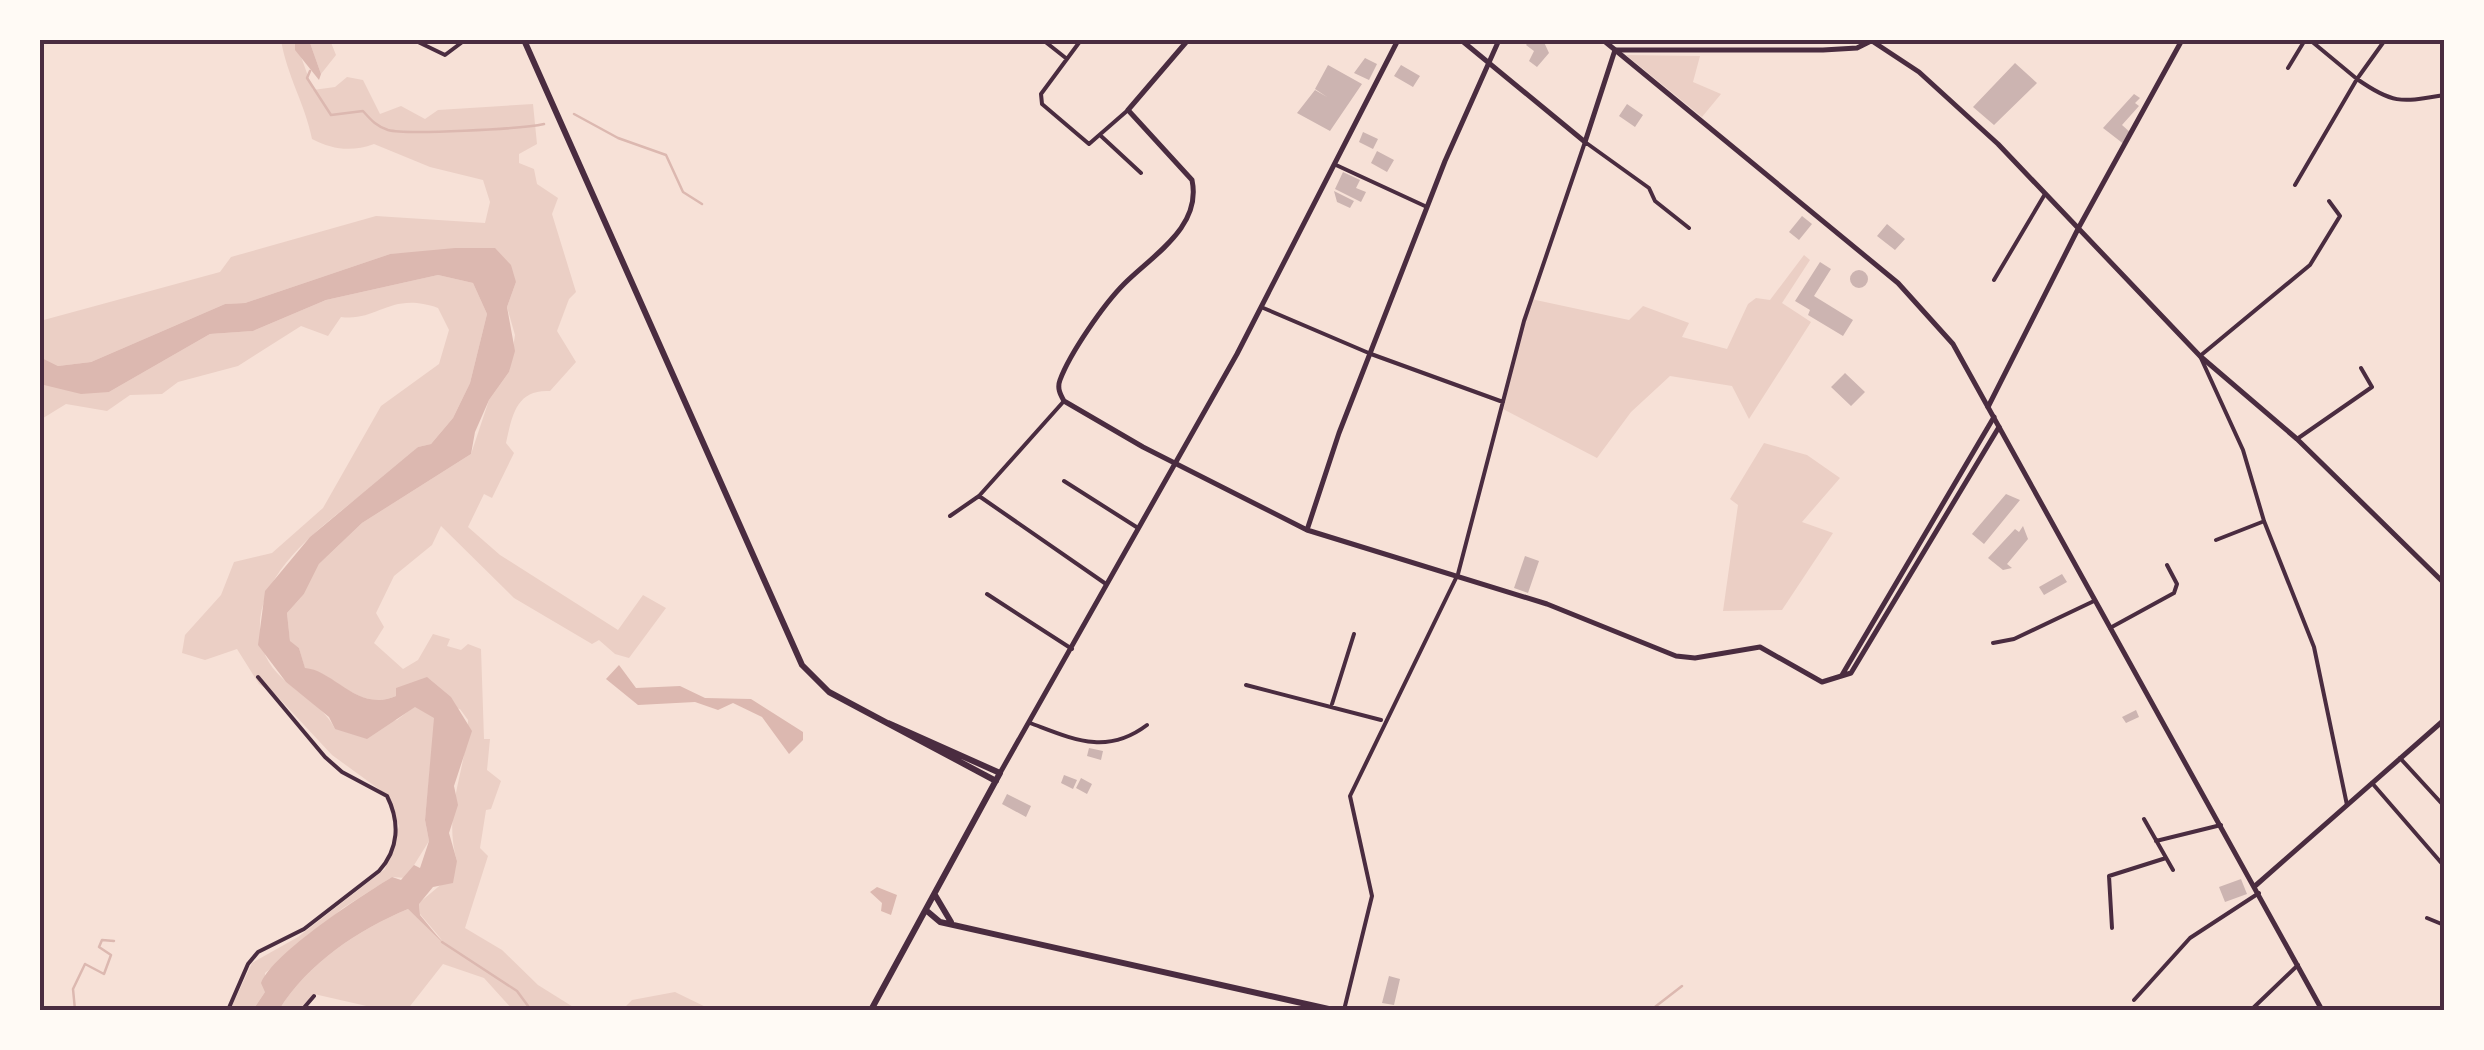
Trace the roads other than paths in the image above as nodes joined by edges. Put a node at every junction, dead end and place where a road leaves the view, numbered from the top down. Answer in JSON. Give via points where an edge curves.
{"nodes":[{"id":1,"x":414,"y":40,"type":"edge"},
{"id":2,"x":465,"y":40,"type":"edge"},
{"id":3,"x":524,"y":40,"type":"edge"},
{"id":4,"x":1043,"y":40,"type":"edge"},
{"id":5,"x":1081,"y":40,"type":"edge"},
{"id":6,"x":1188,"y":40,"type":"edge"},
{"id":7,"x":1398,"y":40,"type":"edge"},
{"id":8,"x":1461,"y":40,"type":"edge"},
{"id":9,"x":1499,"y":40,"type":"edge"},
{"id":10,"x":1603,"y":40,"type":"edge"},
{"id":11,"x":1873,"y":40,"type":"edge"},
{"id":12,"x":2182,"y":40,"type":"edge"},
{"id":13,"x":2308,"y":40,"type":"edge"},
{"id":14,"x":2385,"y":40,"type":"edge"},
{"id":15,"x":1614,"y":50,"type":"junction"},
{"id":16,"x":1067,"y":59,"type":"junction"},
{"id":17,"x":1488,"y":60,"type":"junction"},
{"id":18,"x":2288,"y":68,"type":"dead end"},
{"id":19,"x":2358,"y":79,"type":"junction"},
{"id":20,"x":2444,"y":96,"type":"edge"},
{"id":21,"x":1128,"y":110,"type":"junction"},
{"id":22,"x":1101,"y":136,"type":"junction"},
{"id":23,"x":1585,"y":142,"type":"junction"},
{"id":24,"x":1332,"y":164,"type":"junction"},
{"id":25,"x":1141,"y":173,"type":"dead end"},
{"id":26,"x":2295,"y":185,"type":"dead end"},
{"id":27,"x":2046,"y":192,"type":"junction"},
{"id":28,"x":2328,"y":201,"type":"dead end"},
{"id":29,"x":1427,"y":207,"type":"junction"},
{"id":30,"x":2079,"y":227,"type":"junction"},
{"id":31,"x":1689,"y":228,"type":"dead end"},
{"id":32,"x":1994,"y":280,"type":"dead end"},
{"id":33,"x":1261,"y":306,"type":"junction"},
{"id":34,"x":1371,"y":354,"type":"junction"},
{"id":35,"x":2200,"y":356,"type":"junction"},
{"id":36,"x":2361,"y":368,"type":"dead end"},
{"id":37,"x":1064,"y":402,"type":"junction"},
{"id":38,"x":1505,"y":403,"type":"junction"},
{"id":39,"x":1988,"y":407,"type":"junction"},
{"id":40,"x":1994,"y":418,"type":"junction"},
{"id":41,"x":1999,"y":427,"type":"junction"},
{"id":42,"x":2297,"y":439,"type":"junction"},
{"id":43,"x":1968,"y":458,"type":"junction"},
{"id":44,"x":1977,"y":463,"type":"junction"},
{"id":45,"x":1176,"y":464,"type":"junction"},
{"id":46,"x":1064,"y":480,"type":"dead end"},
{"id":47,"x":1946,"y":494,"type":"junction"},
{"id":48,"x":979,"y":496,"type":"junction"},
{"id":49,"x":1956,"y":499,"type":"junction"},
{"id":50,"x":950,"y":516,"type":"dead end"},
{"id":51,"x":2264,"y":521,"type":"junction"},
{"id":52,"x":1138,"y":528,"type":"junction"},
{"id":53,"x":1307,"y":530,"type":"junction"},
{"id":54,"x":1925,"y":530,"type":"junction"},
{"id":55,"x":1934,"y":536,"type":"junction"},
{"id":56,"x":2216,"y":540,"type":"dead end"},
{"id":57,"x":2167,"y":565,"type":"dead end"},
{"id":58,"x":1458,"y":574,"type":"junction"},
{"id":59,"x":2444,"y":583,"type":"edge"},
{"id":60,"x":1107,"y":585,"type":"junction"},
{"id":61,"x":988,"y":594,"type":"dead end"},
{"id":62,"x":2094,"y":600,"type":"junction"},
{"id":63,"x":1877,"y":609,"type":"junction"},
{"id":64,"x":1885,"y":614,"type":"junction"},
{"id":65,"x":2110,"y":628,"type":"junction"},
{"id":66,"x":1354,"y":634,"type":"dead end"},
{"id":67,"x":1993,"y":642,"type":"dead end"},
{"id":68,"x":1072,"y":648,"type":"junction"},
{"id":69,"x":1842,"y":671,"type":"junction"},
{"id":70,"x":258,"y":676,"type":"dead end"},
{"id":71,"x":1246,"y":686,"type":"dead end"},
{"id":72,"x":1332,"y":704,"type":"junction"},
{"id":73,"x":1383,"y":720,"type":"junction"},
{"id":74,"x":2444,"y":720,"type":"edge"},
{"id":75,"x":885,"y":722,"type":"junction"},
{"id":76,"x":1030,"y":722,"type":"junction"},
{"id":77,"x":1147,"y":725,"type":"dead end"},
{"id":78,"x":2400,"y":758,"type":"junction"},
{"id":79,"x":1000,"y":773,"type":"junction"},
{"id":80,"x":996,"y":782,"type":"junction"},
{"id":81,"x":2372,"y":783,"type":"junction"},
{"id":82,"x":2347,"y":806,"type":"junction"},
{"id":83,"x":2444,"y":806,"type":"edge"},
{"id":84,"x":2144,"y":819,"type":"dead end"},
{"id":85,"x":2221,"y":825,"type":"junction"},
{"id":86,"x":2156,"y":841,"type":"junction"},
{"id":87,"x":2166,"y":858,"type":"junction"},
{"id":88,"x":2444,"y":866,"type":"edge"},
{"id":89,"x":2173,"y":870,"type":"dead end"},
{"id":90,"x":2257,"y":889,"type":"junction"},
{"id":91,"x":934,"y":895,"type":"junction"},
{"id":92,"x":927,"y":911,"type":"junction"},
{"id":93,"x":2426,"y":918,"type":"dead end"},
{"id":94,"x":940,"y":922,"type":"junction"},
{"id":95,"x":952,"y":923,"type":"junction"},
{"id":96,"x":2444,"y":925,"type":"edge"},
{"id":97,"x":920,"y":927,"type":"junction"},
{"id":98,"x":2112,"y":928,"type":"dead end"},
{"id":99,"x":2298,"y":964,"type":"junction"},
{"id":100,"x":314,"y":996,"type":"dead end"},
{"id":101,"x":2134,"y":1000,"type":"dead end"},
{"id":102,"x":228,"y":1010,"type":"edge"},
{"id":103,"x":302,"y":1010,"type":"edge"},
{"id":104,"x":871,"y":1010,"type":"edge"},
{"id":105,"x":1334,"y":1010,"type":"edge"},
{"id":106,"x":1344,"y":1010,"type":"edge"},
{"id":107,"x":2251,"y":1010,"type":"edge"},
{"id":108,"x":2322,"y":1010,"type":"edge"}],
"edges":[{"from":1,"to":2,"type":"street","via":[[445,54]]},
{"from":3,"to":75,"type":"main road","via":[[802,665],[829,692]]},
{"from":4,"to":16,"type":"street"},
{"from":5,"to":16,"type":"street"},
{"from":6,"to":21,"type":"street"},
{"from":7,"to":24,"type":"street"},
{"from":8,"to":17,"type":"street"},
{"from":9,"to":17,"type":"street"},
{"from":10,"to":15,"type":"street"},
{"from":11,"to":15,"type":"street","via":[[1824,50]]},
{"from":11,"to":27,"type":"street","via":[[1949,98]]},
{"from":12,"to":30,"type":"street"},
{"from":13,"to":18,"type":"street"},
{"from":13,"to":19,"type":"street"},
{"from":14,"to":19,"type":"street"},
{"from":15,"to":23,"type":"street"},
{"from":15,"to":39,"type":"street","via":[[1920,303],[1953,344]]},
{"from":16,"to":22,"type":"street","via":[[1040,94],[1042,104],[1082,142]]},
{"from":17,"to":23,"type":"street"},
{"from":17,"to":29,"type":"street"},
{"from":19,"to":20,"type":"street","via":[[2410,104]]},
{"from":19,"to":26,"type":"street"},
{"from":21,"to":22,"type":"street"},
{"from":21,"to":37,"type":"street","via":[[1185,168],[1194,199],[1164,250],[1099,314],[1061,377]]},
{"from":22,"to":25,"type":"street"},
{"from":23,"to":31,"type":"street","via":[[1649,188]]},
{"from":23,"to":38,"type":"street","via":[[1524,321]]},
{"from":24,"to":29,"type":"street"},
{"from":24,"to":33,"type":"street"},
{"from":27,"to":30,"type":"street"},
{"from":27,"to":32,"type":"street"},
{"from":28,"to":35,"type":"street","via":[[2340,216],[2310,265]]},
{"from":29,"to":34,"type":"street"},
{"from":30,"to":35,"type":"street"},
{"from":30,"to":39,"type":"street"},
{"from":33,"to":34,"type":"street"},
{"from":33,"to":45,"type":"street"},
{"from":34,"to":38,"type":"street"},
{"from":34,"to":53,"type":"street"},
{"from":35,"to":42,"type":"street"},
{"from":35,"to":51,"type":"street","via":[[2243,450]]},
{"from":36,"to":42,"type":"street","via":[[2372,387]]},
{"from":37,"to":45,"type":"street"},
{"from":37,"to":48,"type":"street"},
{"from":38,"to":58,"type":"street"},
{"from":39,"to":40,"type":"street"},
{"from":40,"to":41,"type":"street"},
{"from":40,"to":43,"type":"street"},
{"from":41,"to":44,"type":"street"},
{"from":41,"to":62,"type":"street"},
{"from":42,"to":59,"type":"street"},
{"from":43,"to":44,"type":"street"},
{"from":43,"to":47,"type":"street"},
{"from":44,"to":49,"type":"street"},
{"from":45,"to":52,"type":"street"},
{"from":45,"to":53,"type":"street"},
{"from":46,"to":52,"type":"street"},
{"from":47,"to":49,"type":"street"},
{"from":47,"to":54,"type":"street"},
{"from":48,"to":50,"type":"street"},
{"from":48,"to":60,"type":"street"},
{"from":49,"to":55,"type":"street"},
{"from":51,"to":56,"type":"street"},
{"from":51,"to":82,"type":"street","via":[[2314,647]]},
{"from":52,"to":60,"type":"street"},
{"from":53,"to":58,"type":"street"},
{"from":54,"to":55,"type":"street"},
{"from":54,"to":63,"type":"street"},
{"from":55,"to":64,"type":"street"},
{"from":57,"to":65,"type":"street","via":[[2177,584],[2174,593]]},
{"from":58,"to":69,"type":"street","via":[[1676,656],[1754,646],[1822,682]]},
{"from":58,"to":73,"type":"street"},
{"from":60,"to":68,"type":"street"},
{"from":61,"to":68,"type":"street"},
{"from":62,"to":65,"type":"street"},
{"from":62,"to":67,"type":"street","via":[[2014,639]]},
{"from":63,"to":64,"type":"street"},
{"from":63,"to":69,"type":"street"},
{"from":64,"to":69,"type":"street","via":[[1850,673]]},
{"from":65,"to":85,"type":"street"},
{"from":66,"to":72,"type":"street"},
{"from":68,"to":76,"type":"street"},
{"from":70,"to":102,"type":"street","via":[[342,772],[387,796],[397,831],[378,871],[304,929],[258,952]]},
{"from":71,"to":72,"type":"street"},
{"from":72,"to":73,"type":"street"},
{"from":73,"to":106,"type":"street","via":[[1350,796],[1372,896]]},
{"from":74,"to":78,"type":"street"},
{"from":75,"to":79,"type":"main road"},
{"from":75,"to":80,"type":"main road"},
{"from":76,"to":77,"type":"street","via":[[1095,744],[1120,742]]},
{"from":76,"to":79,"type":"street"},
{"from":78,"to":81,"type":"street"},
{"from":78,"to":83,"type":"street"},
{"from":79,"to":80,"type":"main road"},
{"from":80,"to":91,"type":"main road"},
{"from":81,"to":82,"type":"street"},
{"from":81,"to":88,"type":"street"},
{"from":82,"to":90,"type":"street"},
{"from":84,"to":86,"type":"street"},
{"from":85,"to":86,"type":"street"},
{"from":85,"to":90,"type":"street"},
{"from":86,"to":87,"type":"street"},
{"from":87,"to":89,"type":"street"},
{"from":87,"to":98,"type":"street","via":[[2108,876]]},
{"from":90,"to":99,"type":"street"},
{"from":90,"to":101,"type":"street","via":[[2190,938]]},
{"from":91,"to":92,"type":"main road"},
{"from":91,"to":95,"type":"main road"},
{"from":92,"to":94,"type":"main road"},
{"from":92,"to":95,"type":"main road"},
{"from":92,"to":97,"type":"main road"},
{"from":93,"to":96,"type":"street"},
{"from":94,"to":95,"type":"main road"},
{"from":94,"to":97,"type":"main road"},
{"from":95,"to":105,"type":"main road"},
{"from":97,"to":104,"type":"main road"},
{"from":99,"to":107,"type":"street"},
{"from":99,"to":108,"type":"street"},
{"from":100,"to":103,"type":"street"}]}
